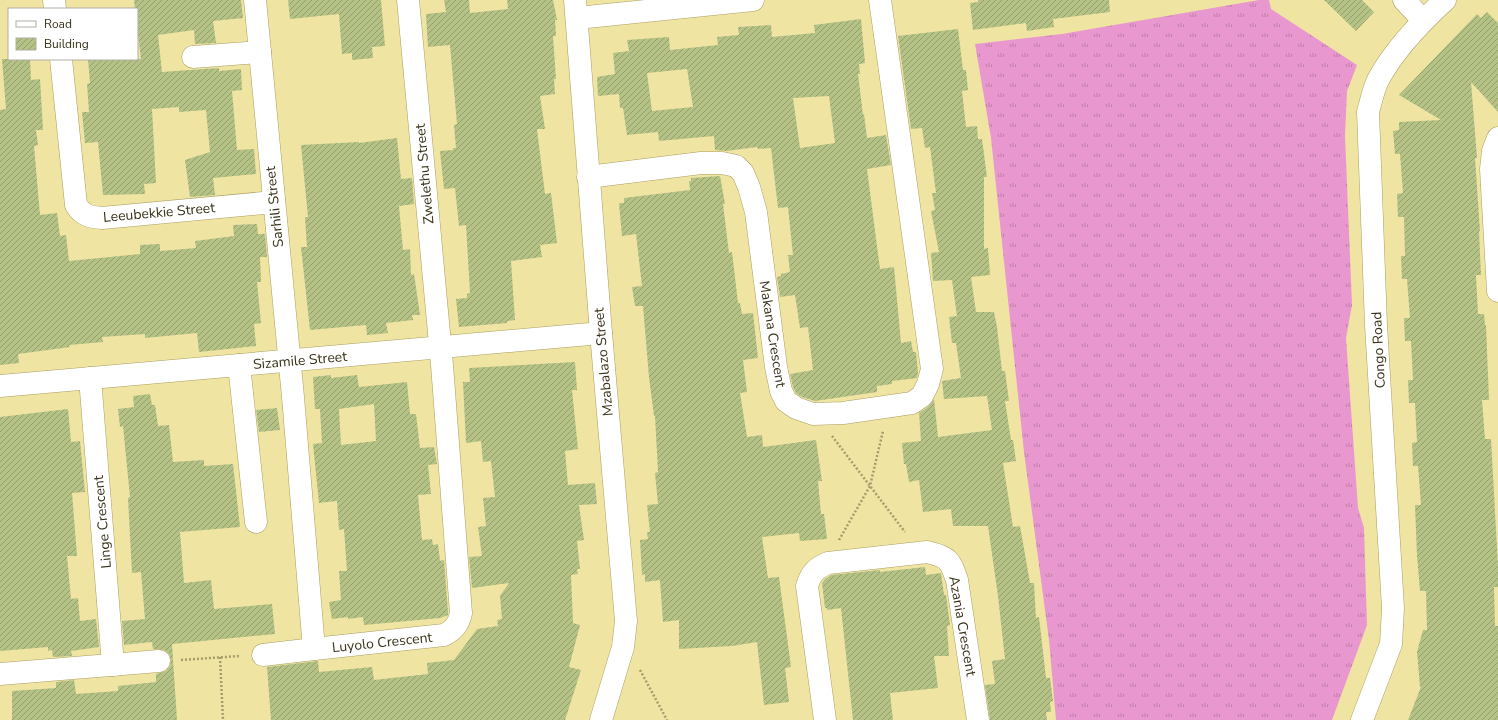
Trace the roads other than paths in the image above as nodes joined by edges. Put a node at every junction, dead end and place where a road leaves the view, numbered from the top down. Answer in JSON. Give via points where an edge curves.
{"nodes":[{"id":1,"x":255,"y":0,"type":"edge"},
{"id":2,"x":408,"y":0,"type":"edge"},
{"id":3,"x":753,"y":0,"type":"edge"},
{"id":4,"x":880,"y":0,"type":"edge"},
{"id":5,"x":1404,"y":0,"type":"edge"},
{"id":6,"x":1445,"y":0,"type":"edge"},
{"id":7,"x":576,"y":9,"type":"edge"},
{"id":8,"x":1423,"y":20,"type":"junction"},
{"id":9,"x":260,"y":52,"type":"junction"},
{"id":10,"x":193,"y":57,"type":"dead end"},
{"id":11,"x":61,"y":60,"type":"edge"},
{"id":12,"x":1498,"y":138,"type":"edge"},
{"id":13,"x":588,"y":177,"type":"junction"},
{"id":14,"x":274,"y":202,"type":"junction"},
{"id":15,"x":1498,"y":291,"type":"edge"},
{"id":16,"x":601,"y":333,"type":"junction"},
{"id":17,"x":440,"y":348,"type":"junction"},
{"id":18,"x":289,"y":361,"type":"junction"},
{"id":19,"x":239,"y":365,"type":"junction"},
{"id":20,"x":90,"y":378,"type":"junction"},
{"id":21,"x":0,"y":386,"type":"edge"},
{"id":22,"x":256,"y":522,"type":"dead end"},
{"id":23,"x":314,"y":649,"type":"junction"},
{"id":24,"x":263,"y":654,"type":"road end"},
{"id":25,"x":159,"y":662,"type":"road end"},
{"id":26,"x":113,"y":665,"type":"junction"},
{"id":27,"x":0,"y":674,"type":"edge"},
{"id":28,"x":601,"y":720,"type":"edge"},
{"id":29,"x":825,"y":720,"type":"edge"},
{"id":30,"x":978,"y":720,"type":"edge"},
{"id":31,"x":1362,"y":720,"type":"edge"}],
"edges":[{"from":1,"to":9,"type":"street","name":"Sarhili Street"},
{"from":2,"to":17,"type":"street","name":"Zwelethu Street"},
{"from":3,"to":7,"type":"street"},
{"from":4,"to":13,"type":"street","name":"Makana Crescent","via":[[932,369],[922,396],[912,403],[843,413],[813,414],[786,401],[776,367],[756,212],[749,187],[736,166],[701,163]]},
{"from":5,"to":8,"type":"street"},
{"from":6,"to":8,"type":"street","name":"Congo Road"},
{"from":7,"to":13,"type":"street","name":"Mzabalazo Street"},
{"from":8,"to":31,"type":"street","name":"Congo Road","via":[[1391,60],[1378,81],[1368,112],[1376,325],[1394,608],[1391,644]]},
{"from":9,"to":10,"type":"street"},
{"from":9,"to":14,"type":"street","name":"Sarhili Street"},
{"from":11,"to":14,"type":"street","name":"Leeubekkie Street","via":[[76,205],[89,218]]},
{"from":12,"to":15,"type":"street","via":[[1493,151],[1491,169]]},
{"from":13,"to":16,"type":"street","name":"Mzabalazo Street"},
{"from":14,"to":18,"type":"street","name":"Sarhili Street"},
{"from":16,"to":17,"type":"street","name":"Sizamile Street"},
{"from":16,"to":28,"type":"street","name":"Mzabalazo Street","via":[[626,621],[623,647]]},
{"from":17,"to":18,"type":"street","name":"Sizamile Street"},
{"from":17,"to":23,"type":"street","name":"Luyolo Crescent","via":[[460,621],[444,635]]},
{"from":18,"to":19,"type":"street","name":"Sizamile Street"},
{"from":18,"to":23,"type":"street","name":"Luyolo Crescent"},
{"from":19,"to":20,"type":"street","name":"Sizamile Street"},
{"from":19,"to":22,"type":"street"},
{"from":20,"to":21,"type":"street","name":"Sizamile Street"},
{"from":20,"to":26,"type":"street","name":"Linge Crescent"},
{"from":23,"to":24,"type":"street"},
{"from":25,"to":26,"type":"street"},
{"from":26,"to":27,"type":"street"},
{"from":29,"to":30,"type":"street","name":"Azania Crescent","via":[[807,586],[811,575],[817,567],[828,563],[927,552],[943,556],[952,565],[957,580]]}]}
